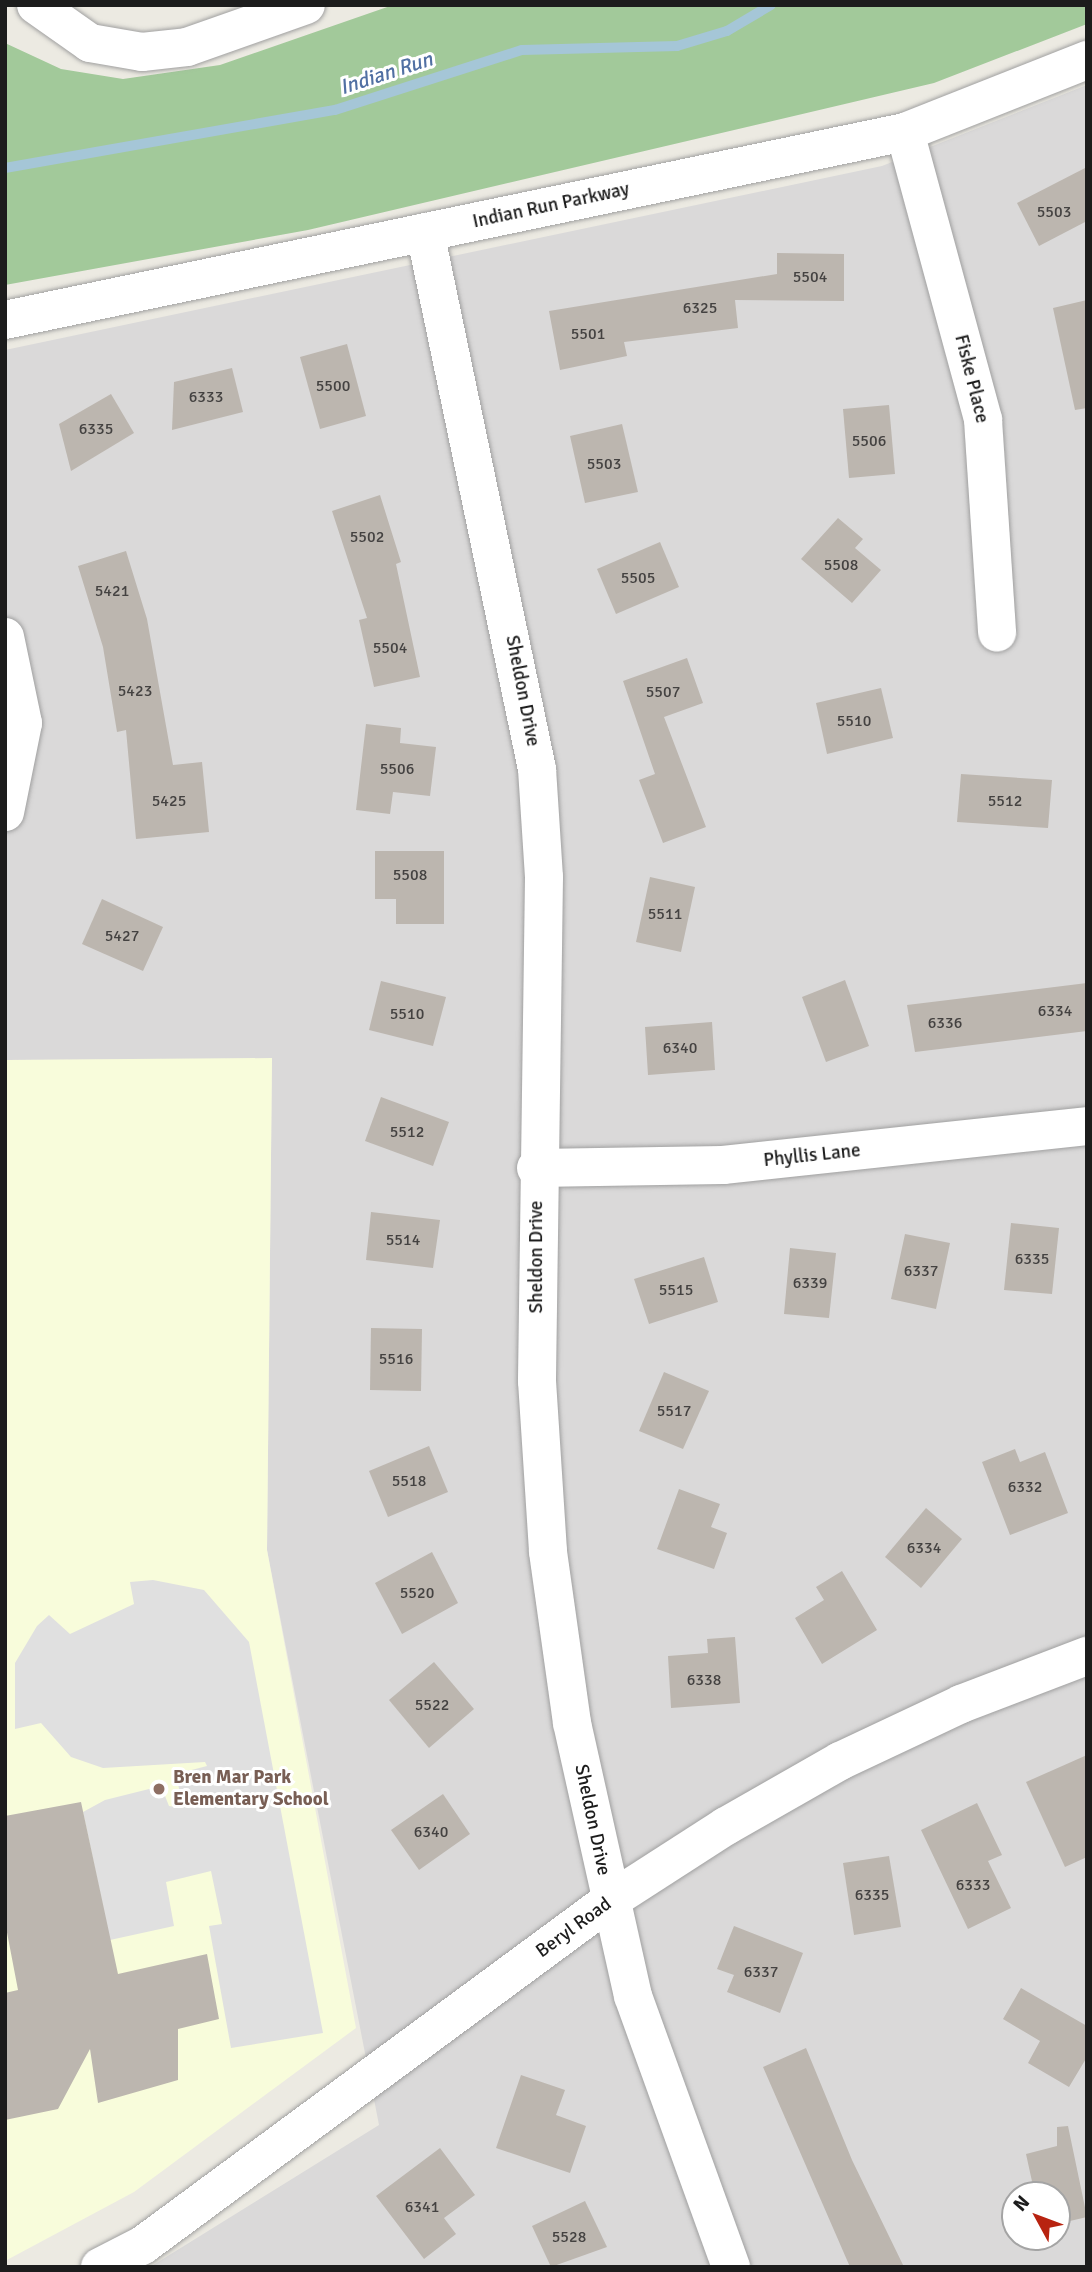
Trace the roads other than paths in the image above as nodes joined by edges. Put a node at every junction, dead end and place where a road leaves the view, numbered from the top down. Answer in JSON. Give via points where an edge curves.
{"nodes":[{"id":1,"x":36,"y":5,"type":"edge"},
{"id":2,"x":306,"y":5,"type":"edge"},
{"id":3,"x":1087,"y":61,"type":"edge"},
{"id":4,"x":905,"y":132,"type":"junction"},
{"id":5,"x":425,"y":232,"type":"junction"},
{"id":6,"x":5,"y":320,"type":"edge"},
{"id":7,"x":997,"y":633,"type":"dead end"},
{"id":8,"x":5,"y":637,"type":"edge"},
{"id":9,"x":5,"y":812,"type":"edge"},
{"id":10,"x":1087,"y":1126,"type":"edge"},
{"id":11,"x":537,"y":1167,"type":"junction"},
{"id":12,"x":1087,"y":1656,"type":"edge"},
{"id":13,"x":608,"y":1902,"type":"junction"},
{"id":14,"x":150,"y":2256,"type":"edge"},
{"id":15,"x":100,"y":2267,"type":"edge"},
{"id":16,"x":731,"y":2267,"type":"edge"}],
"edges":[{"from":1,"to":2,"type":"street","via":[[90,43],[142,52],[187,47]]},
{"from":3,"to":4,"type":"street","name":"Indian Run Parkway"},
{"from":4,"to":5,"type":"street","name":"Indian Run Parkway"},
{"from":4,"to":7,"type":"street","name":"Fiske Place","via":[[982,420]]},
{"from":5,"to":6,"type":"street","name":"Indian Run Parkway"},
{"from":5,"to":11,"type":"street","name":"Sheldon Drive","via":[[537,769],[544,877]]},
{"from":8,"to":9,"type":"street","via":[[23,723]]},
{"from":10,"to":11,"type":"street","name":"Phyllis Lane","via":[[711,1166]]},
{"from":11,"to":13,"type":"street","name":"Sheldon Drive","via":[[537,1381],[548,1552],[572,1723]]},
{"from":12,"to":13,"type":"street","name":"Beryl Road","via":[[961,1704],[841,1761]]},
{"from":13,"to":14,"type":"street","name":"Beryl Road"},
{"from":13,"to":16,"type":"street","name":"Sheldon Drive","via":[[660,2081]]},
{"from":14,"to":15,"type":"street","name":"Beryl Road"}]}
